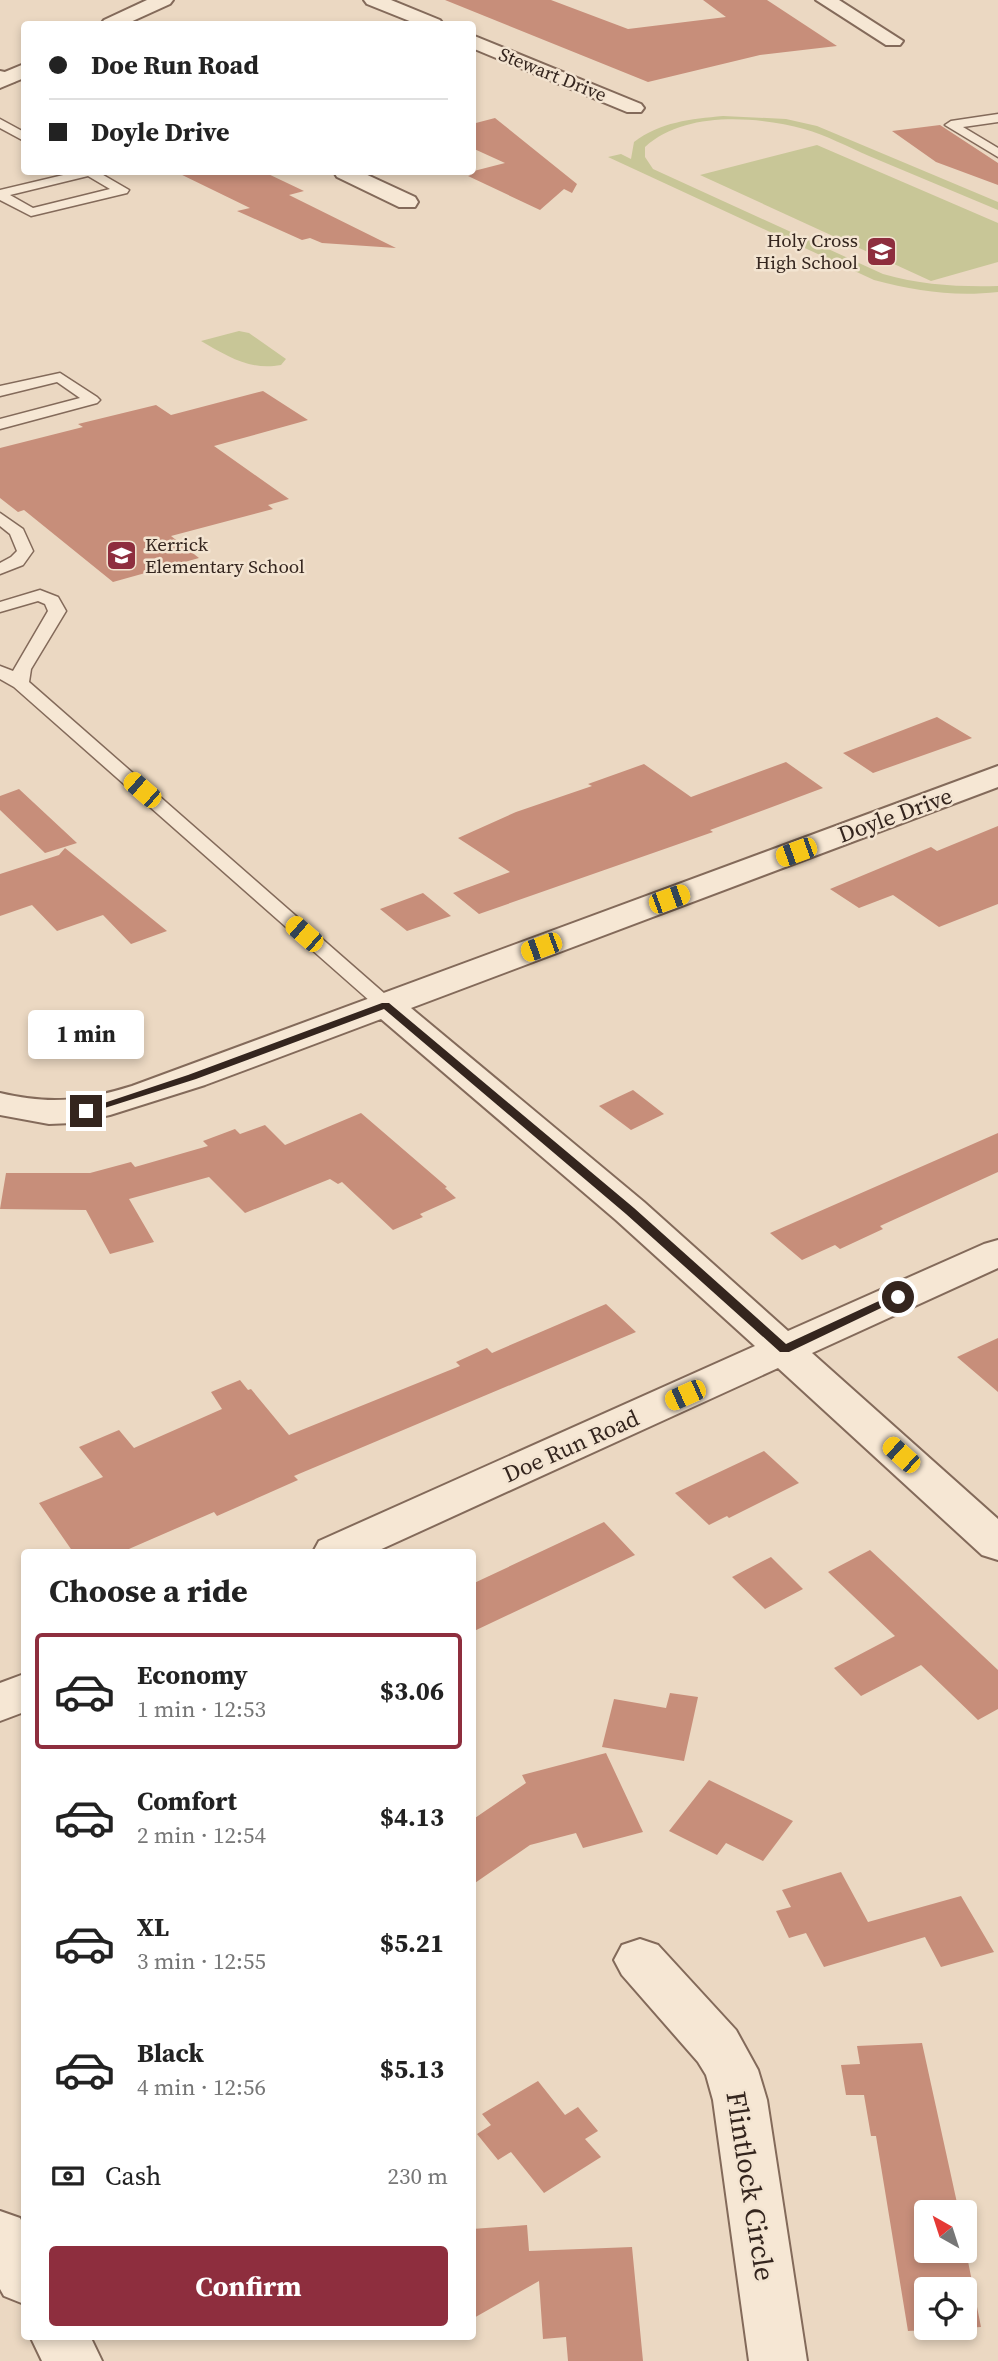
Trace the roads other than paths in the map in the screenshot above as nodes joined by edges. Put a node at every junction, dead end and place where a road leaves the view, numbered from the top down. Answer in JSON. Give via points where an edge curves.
{"nodes":[{"id":1,"x":163,"y":0,"type":"edge"},
{"id":2,"x":374,"y":0,"type":"edge"},
{"id":3,"x":826,"y":0,"type":"edge"},
{"id":4,"x":118,"y":21,"type":"edge"},
{"id":5,"x":426,"y":21,"type":"edge"},
{"id":6,"x":893,"y":41,"type":"dead end"},
{"id":7,"x":476,"y":43,"type":"edge"},
{"id":8,"x":634,"y":108,"type":"dead end"},
{"id":9,"x":998,"y":118,"type":"edge"},
{"id":10,"x":0,"y":123,"type":"edge"},
{"id":11,"x":21,"y":134,"type":"edge"},
{"id":12,"x":998,"y":138,"type":"edge"},
{"id":13,"x":977,"y":141,"type":"junction"},
{"id":14,"x":997,"y":154,"type":"edge"},
{"id":15,"x":77,"y":175,"type":"edge"},
{"id":16,"x":94,"y":175,"type":"edge"},
{"id":17,"x":351,"y":175,"type":"edge"},
{"id":18,"x":0,"y":195,"type":"edge"},
{"id":19,"x":407,"y":202,"type":"dead end"},
{"id":20,"x":0,"y":391,"type":"edge"},
{"id":21,"x":0,"y":425,"type":"edge"},
{"id":22,"x":0,"y":518,"type":"edge"},
{"id":23,"x":0,"y":569,"type":"edge"},
{"id":24,"x":0,"y":607,"type":"edge"},
{"id":25,"x":0,"y":671,"type":"edge"},
{"id":26,"x":20,"y":683,"type":"junction"},
{"id":27,"x":998,"y":776,"type":"edge"},
{"id":28,"x":386,"y":1005,"type":"junction"},
{"id":29,"x":0,"y":1104,"type":"edge"},
{"id":30,"x":998,"y":1252,"type":"edge"},
{"id":31,"x":785,"y":1350,"type":"junction"},
{"id":32,"x":998,"y":1544,"type":"edge"},
{"id":33,"x":342,"y":1549,"type":"edge"},
{"id":34,"x":21,"y":1693,"type":"edge"},
{"id":35,"x":0,"y":1703,"type":"edge"},
{"id":36,"x":640,"y":1960,"type":"dead end"},
{"id":37,"x":0,"y":2236,"type":"edge"},
{"id":38,"x":21,"y":2273,"type":"edge"},
{"id":39,"x":61,"y":2340,"type":"edge"},
{"id":40,"x":73,"y":2361,"type":"edge"},
{"id":41,"x":778,"y":2361,"type":"edge"}],
"edges":[{"from":1,"to":4,"type":"street"},
{"from":2,"to":5,"type":"street"},
{"from":3,"to":6,"type":"street"},
{"from":7,"to":8,"type":"street","name":"Stewart Drive"},
{"from":9,"to":13,"type":"lane","via":[[951,125]]},
{"from":10,"to":11,"type":"lane"},
{"from":12,"to":13,"type":"lane"},
{"from":13,"to":14,"type":"lane"},
{"from":15,"to":18,"type":"lane"},
{"from":16,"to":18,"type":"lane","via":[[122,190],[31,212]]},
{"from":17,"to":19,"type":"street"},
{"from":20,"to":21,"type":"lane","via":[[60,377],[92,400]]},
{"from":22,"to":23,"type":"lane","via":[[17,531],[24,551],[17,561]]},
{"from":24,"to":26,"type":"lane","via":[[40,595],[56,606],[22,669]]},
{"from":25,"to":26,"type":"lane"},
{"from":26,"to":28,"type":"lane"},
{"from":27,"to":28,"type":"street","name":"Doyle Drive"},
{"from":28,"to":29,"type":"street","name":"Doyle Drive","via":[[86,1111],[42,1114]]},
{"from":28,"to":31,"type":"street","via":[[630,1211]]},
{"from":30,"to":31,"type":"street","name":"Doe Run Road"},
{"from":31,"to":32,"type":"street"},
{"from":31,"to":33,"type":"street","name":"Doe Run Road"},
{"from":34,"to":35,"type":"street"},
{"from":36,"to":41,"type":"street","name":"Flintlock Circle","via":[[717,2046],[731,2070],[740,2100]]},
{"from":37,"to":38,"type":"street"},
{"from":39,"to":40,"type":"street"}]}
